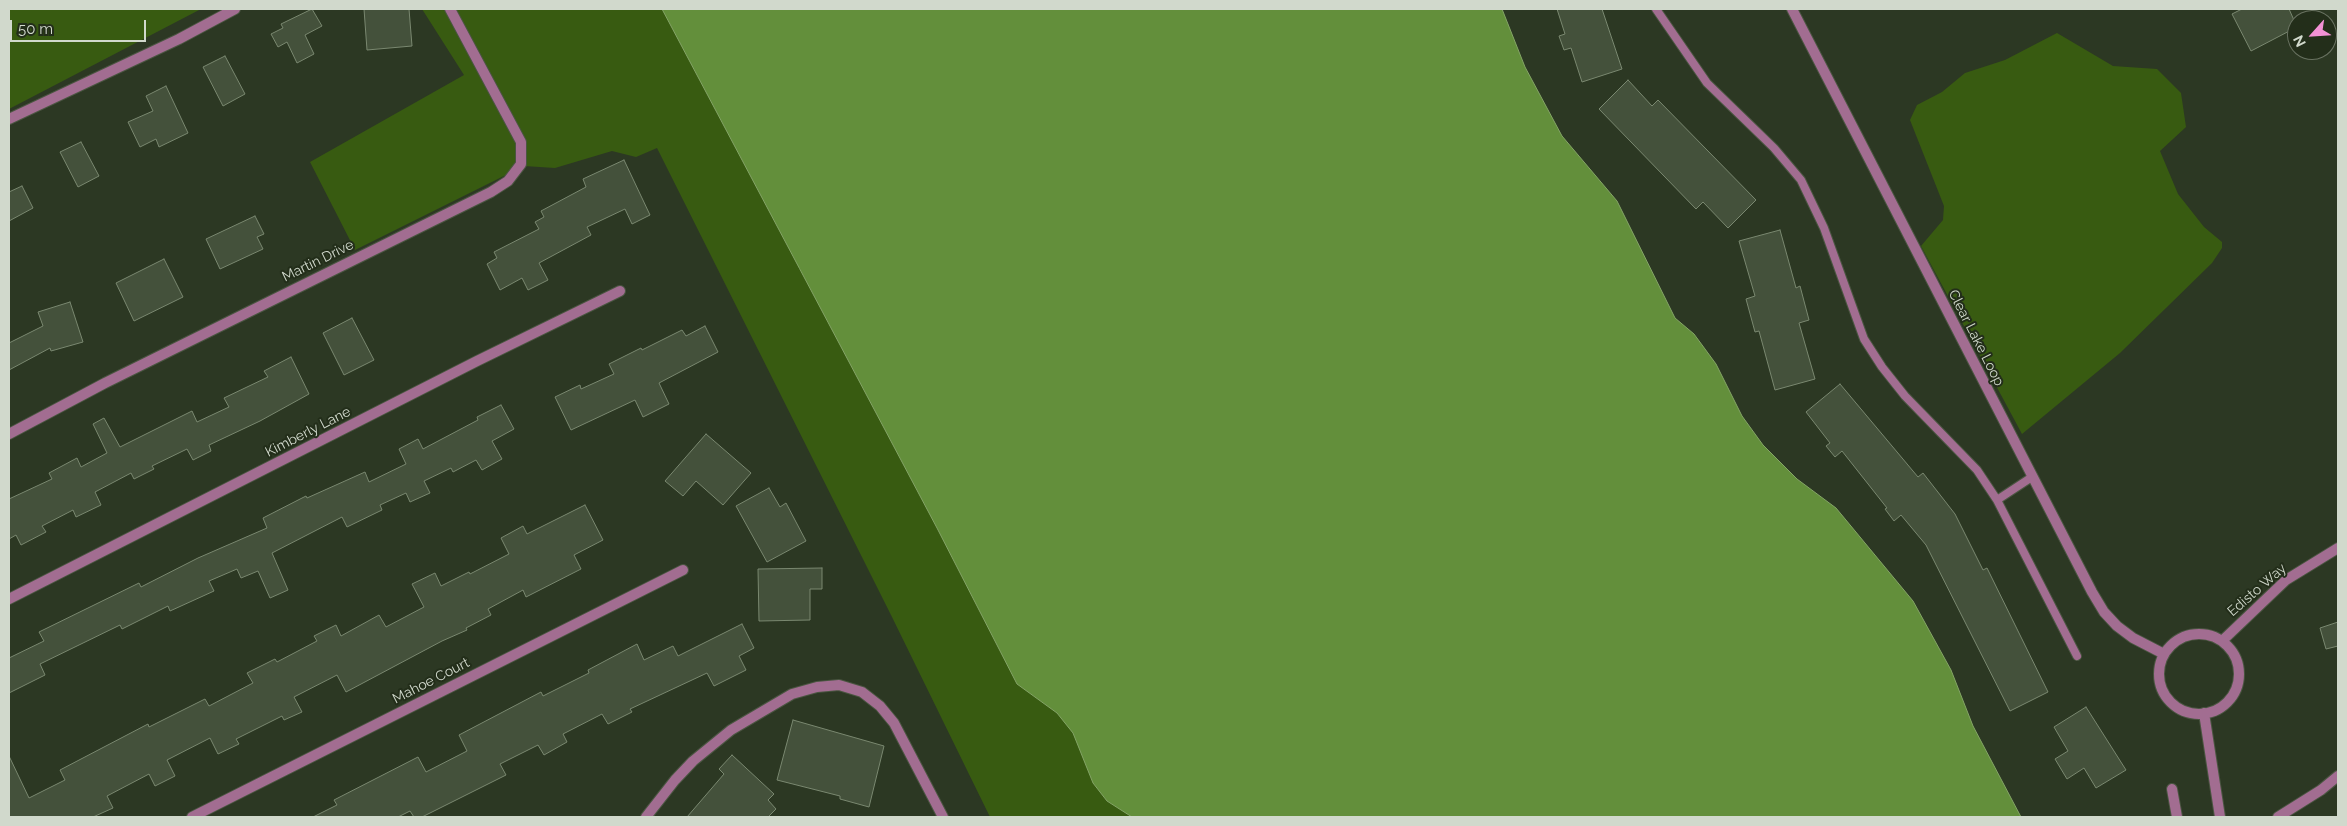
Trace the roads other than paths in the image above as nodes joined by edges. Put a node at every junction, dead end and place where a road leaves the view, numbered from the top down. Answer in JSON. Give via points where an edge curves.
{"nodes":[{"id":1,"x":235,"y":9,"type":"edge"},
{"id":2,"x":450,"y":9,"type":"edge"},
{"id":3,"x":1656,"y":9,"type":"edge"},
{"id":4,"x":1792,"y":9,"type":"edge"},
{"id":5,"x":9,"y":119,"type":"edge"},
{"id":6,"x":620,"y":291,"type":"dead end"},
{"id":7,"x":9,"y":434,"type":"edge"},
{"id":8,"x":2032,"y":477,"type":"junction"},
{"id":9,"x":1997,"y":500,"type":"junction"},
{"id":10,"x":2338,"y":548,"type":"edge"},
{"id":11,"x":683,"y":570,"type":"dead end"},
{"id":12,"x":9,"y":599,"type":"edge"},
{"id":13,"x":2222,"y":641,"type":"junction"},
{"id":14,"x":2164,"y":654,"type":"junction"},
{"id":15,"x":2077,"y":656,"type":"dead end"},
{"id":16,"x":2204,"y":713,"type":"junction"},
{"id":17,"x":2338,"y":776,"type":"edge"},
{"id":18,"x":2172,"y":789,"type":"dead end"},
{"id":19,"x":192,"y":817,"type":"edge"},
{"id":20,"x":646,"y":817,"type":"edge"},
{"id":21,"x":943,"y":817,"type":"edge"},
{"id":22,"x":2177,"y":817,"type":"edge"},
{"id":23,"x":2220,"y":817,"type":"edge"},
{"id":24,"x":2278,"y":817,"type":"edge"}],
"edges":[{"from":1,"to":5,"type":"street"},
{"from":2,"to":7,"type":"street","name":"Martin Drive","via":[[521,142],[521,164],[508,181],[492,192],[122,374]]},
{"from":3,"to":9,"type":"lane","via":[[1707,83],[1774,148],[1801,180],[1824,228],[1864,339],[1905,396],[1977,470]]},
{"from":4,"to":8,"type":"street","name":"Clear Lake Loop"},
{"from":6,"to":12,"type":"street","name":"Kimberly Lane"},
{"from":8,"to":9,"type":"lane"},
{"from":8,"to":14,"type":"street","name":"Clear Lake Loop","via":[[2104,612],[2133,638]]},
{"from":9,"to":15,"type":"lane"},
{"from":10,"to":13,"type":"street","name":"Edisto Way","via":[[2286,580]]},
{"from":11,"to":19,"type":"street","name":"Mahoe Court"},
{"from":13,"to":14,"type":"street","via":[[2210,635],[2190,635],[2173,643]]},
{"from":13,"to":16,"type":"street","via":[[2236,660],[2238,684],[2226,704]]},
{"from":14,"to":16,"type":"street","via":[[2159,678],[2170,701],[2191,713]]},
{"from":16,"to":23,"type":"street"},
{"from":17,"to":24,"type":"street"},
{"from":18,"to":22,"type":"street"},
{"from":20,"to":21,"type":"street","via":[[687,767],[731,730],[792,694],[817,686],[839,685],[862,692],[889,717]]}]}
